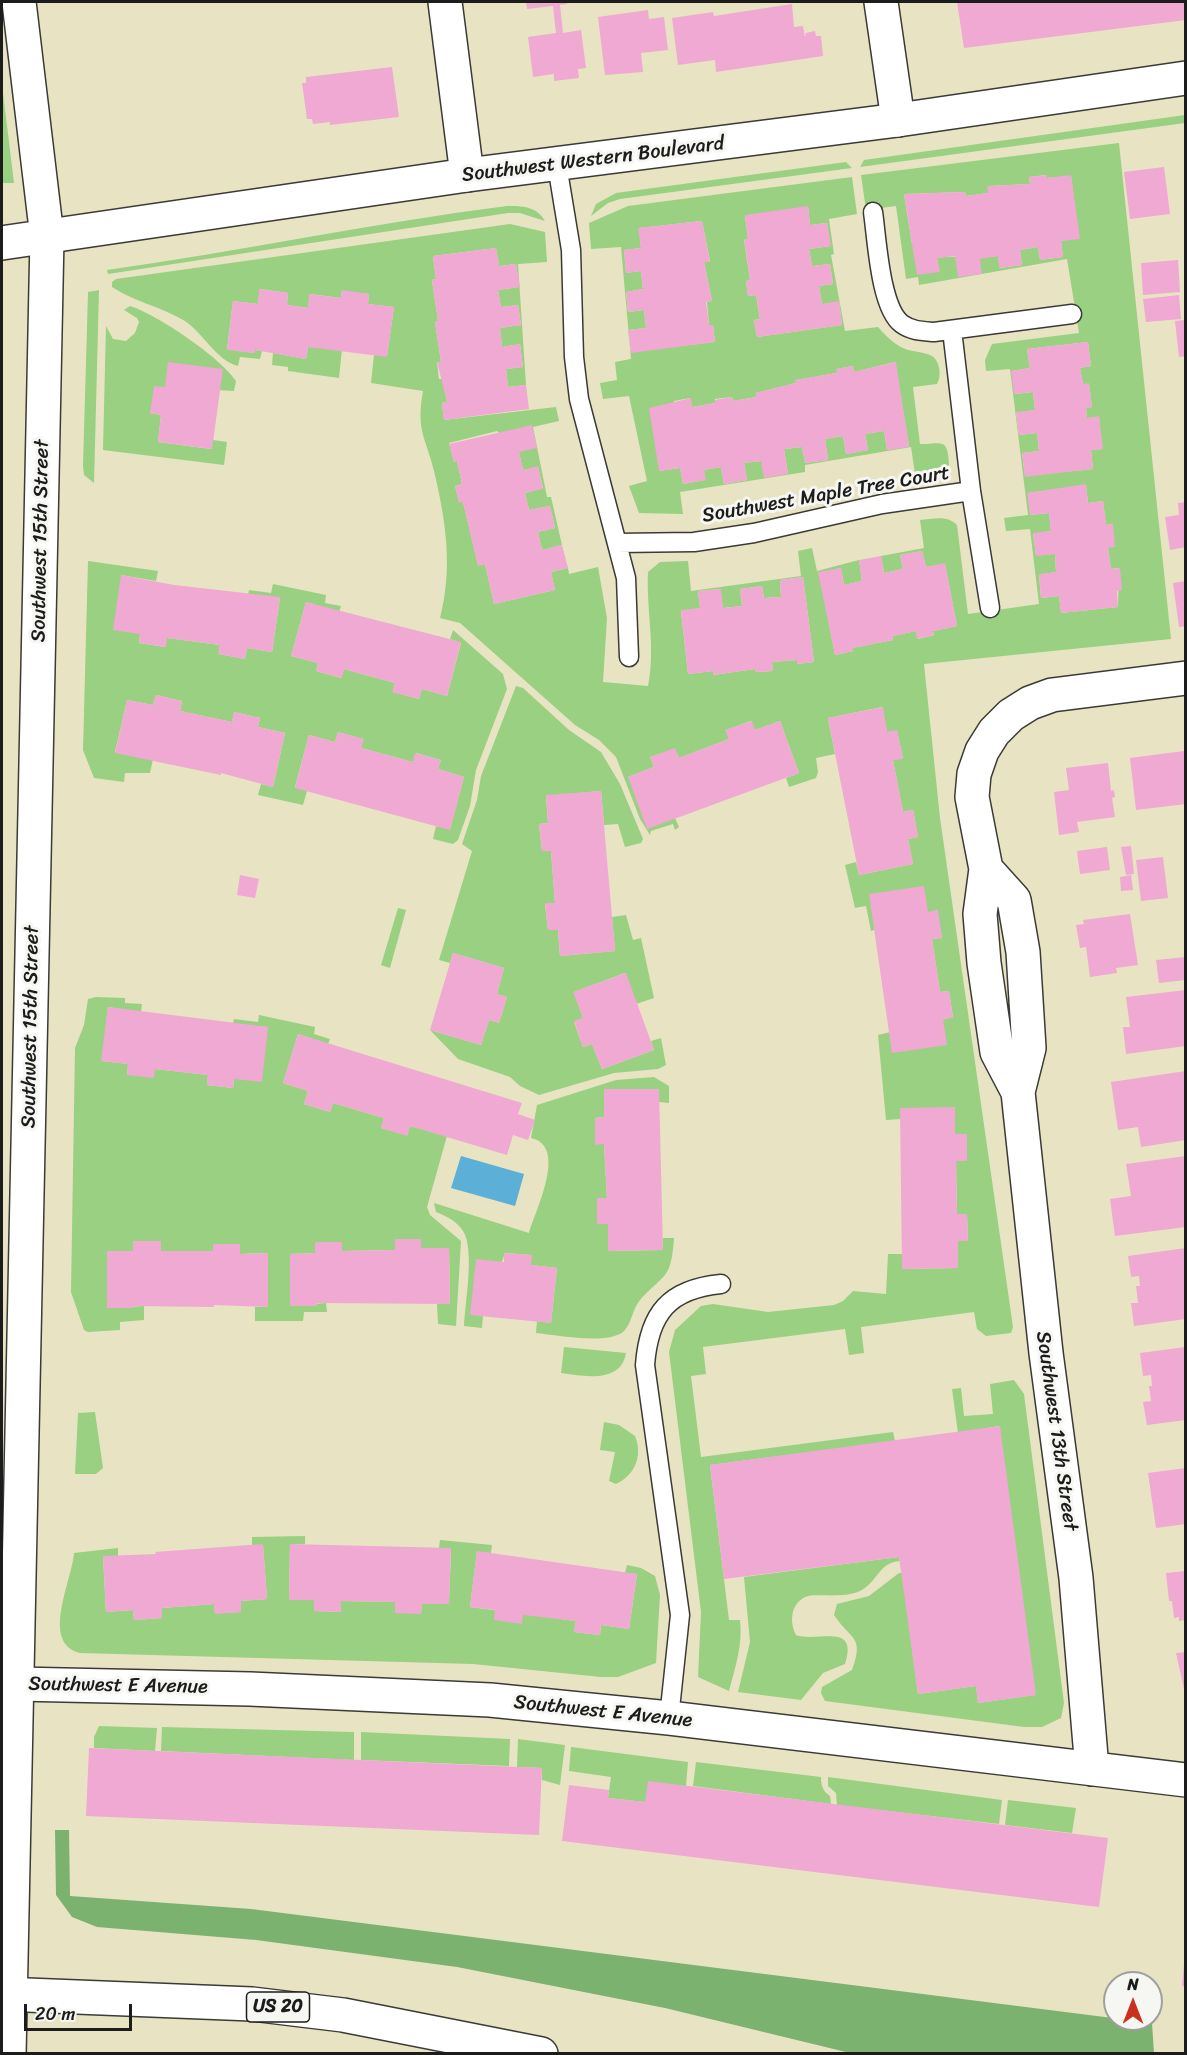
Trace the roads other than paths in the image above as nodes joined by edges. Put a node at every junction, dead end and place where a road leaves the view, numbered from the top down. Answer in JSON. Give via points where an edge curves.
{"nodes":[{"id":1,"x":20,"y":2,"type":"edge"},
{"id":2,"x":445,"y":2,"type":"edge"},
{"id":3,"x":882,"y":2,"type":"edge"},
{"id":4,"x":1185,"y":78,"type":"edge"},
{"id":5,"x":898,"y":120,"type":"junction"},
{"id":6,"x":557,"y":165,"type":"junction"},
{"id":7,"x":467,"y":175,"type":"junction"},
{"id":8,"x":873,"y":212,"type":"dead end"},
{"id":9,"x":47,"y":237,"type":"junction"},
{"id":10,"x":2,"y":243,"type":"edge"},
{"id":11,"x":1072,"y":314,"type":"dead end"},
{"id":12,"x":952,"y":330,"type":"junction"},
{"id":13,"x":971,"y":491,"type":"junction"},
{"id":14,"x":617,"y":543,"type":"junction"},
{"id":15,"x":990,"y":608,"type":"dead end"},
{"id":16,"x":629,"y":657,"type":"dead end"},
{"id":17,"x":1185,"y":678,"type":"edge"},
{"id":18,"x":721,"y":1284,"type":"dead end"},
{"id":19,"x":17,"y":1684,"type":"junction"},
{"id":20,"x":669,"y":1718,"type":"junction"},
{"id":21,"x":1092,"y":1769,"type":"junction"},
{"id":22,"x":1185,"y":1780,"type":"edge"},
{"id":23,"x":6,"y":1994,"type":"edge"},
{"id":24,"x":9,"y":2054,"type":"edge"},
{"id":25,"x":541,"y":2054,"type":"edge"}],
"edges":[{"from":1,"to":9,"type":"main road","name":"Southwest 15th Street"},
{"from":2,"to":7,"type":"main road"},
{"from":3,"to":5,"type":"main road"},
{"from":4,"to":5,"type":"main road","name":"Southwest Western Boulevard"},
{"from":5,"to":6,"type":"main road","name":"Southwest Western Boulevard"},
{"from":6,"to":7,"type":"main road","name":"Southwest Western Boulevard"},
{"from":6,"to":14,"type":"lane","via":[[571,250],[579,399]]},
{"from":7,"to":9,"type":"main road","name":"Southwest Western Boulevard"},
{"from":8,"to":12,"type":"lane","via":[[887,303],[893,315],[916,331]]},
{"from":9,"to":10,"type":"main road","name":"Southwest Western Boulevard"},
{"from":9,"to":19,"type":"main road","name":"Southwest 15th Street"},
{"from":11,"to":12,"type":"lane"},
{"from":12,"to":13,"type":"lane","name":"Southwest Maple Tree Court"},
{"from":13,"to":14,"type":"lane","name":"Southwest Maple Tree Court","via":[[882,504],[744,535],[694,542]]},
{"from":13,"to":15,"type":"lane","name":"Southwest Maple Tree Court"},
{"from":14,"to":16,"type":"lane","via":[[627,588]]},
{"from":17,"to":21,"type":"main road","name":"Southwest 13th Street","via":[[1052,695],[1030,703],[1011,715],[987,742],[974,774],[972,797],[987,869],[980,914],[997,1052],[1018,1092],[1044,1343],[1076,1578]]},
{"from":18,"to":20,"type":"lane","via":[[698,1286],[672,1300],[654,1320],[647,1340],[645,1365],[680,1615]]},
{"from":19,"to":20,"type":"main road","name":"Southwest E Avenue","via":[[490,1700]]},
{"from":19,"to":23,"type":"main road","name":"Southwest 15th Street"},
{"from":20,"to":21,"type":"main road","name":"Southwest E Avenue"},
{"from":21,"to":22,"type":"main road","name":"Southwest E Avenue"},
{"from":23,"to":24,"type":"main road","name":"Southwest 15th Street"},
{"from":23,"to":25,"type":"main road","number":"US 20","via":[[252,2004],[343,2015]]}]}
